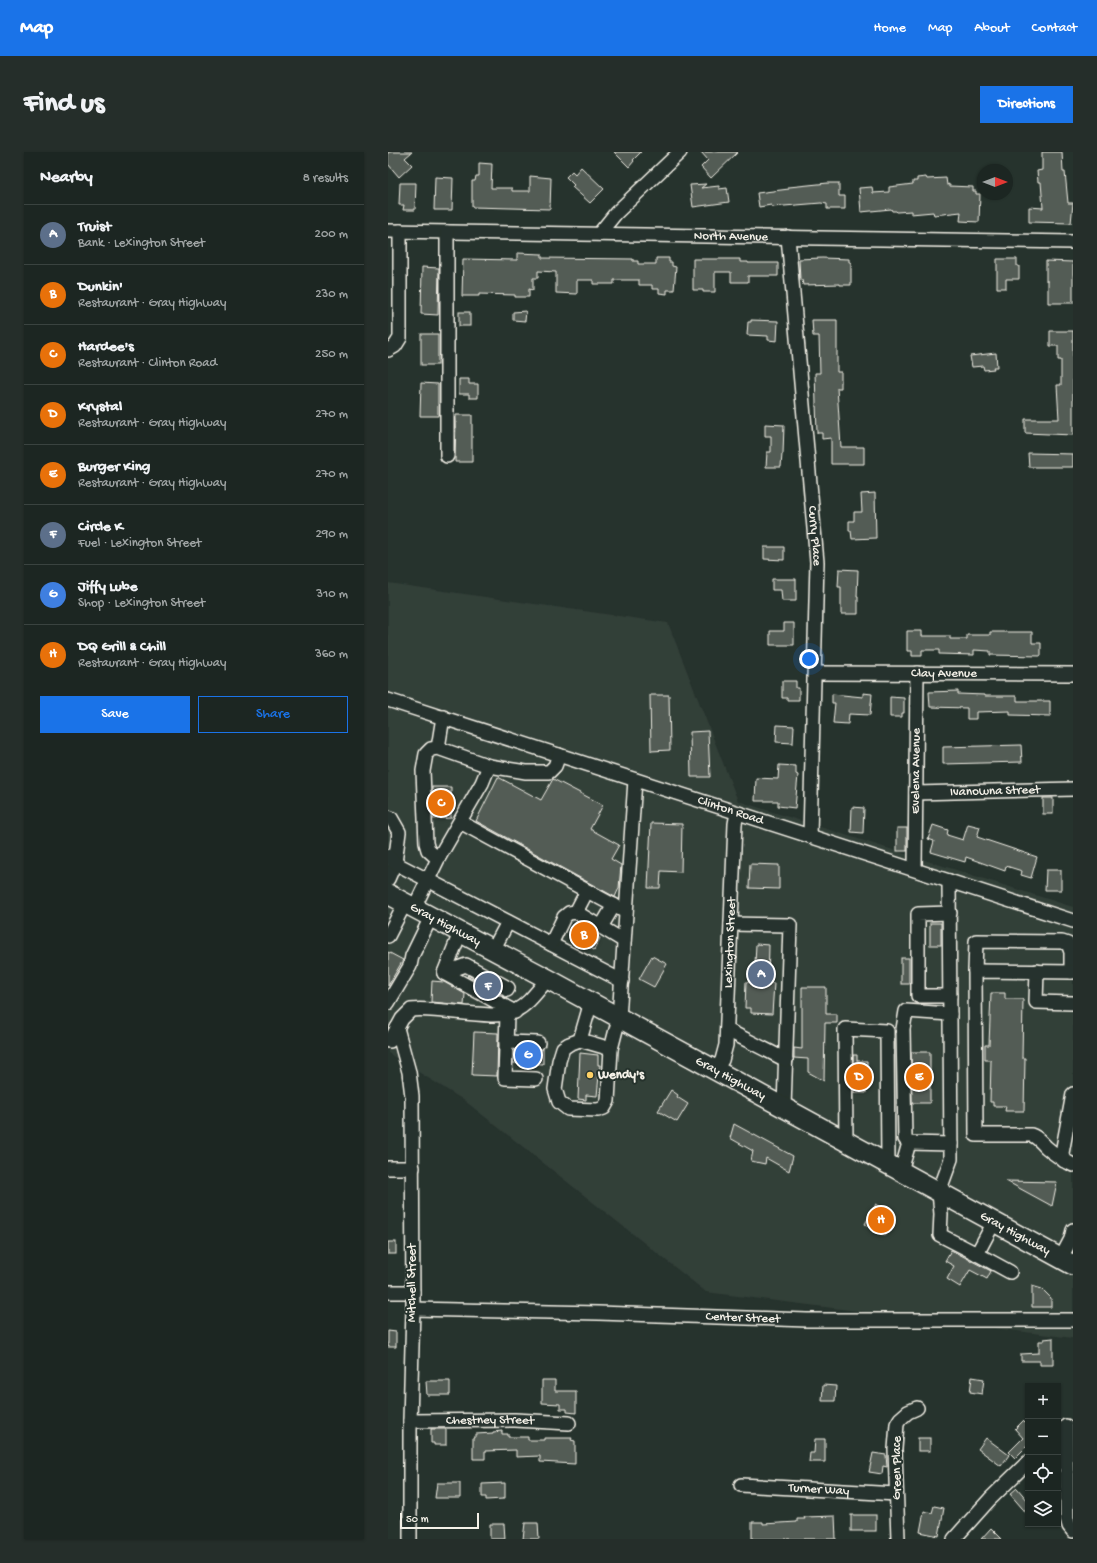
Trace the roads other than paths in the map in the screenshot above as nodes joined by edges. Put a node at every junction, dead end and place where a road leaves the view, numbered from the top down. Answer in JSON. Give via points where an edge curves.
{"nodes":[{"id":1,"x":680,"y":152,"type":"edge"},
{"id":2,"x":394,"y":231,"type":"edge"},
{"id":3,"x":447,"y":232,"type":"junction"},
{"id":4,"x":599,"y":234,"type":"junction"},
{"id":5,"x":788,"y":237,"type":"junction"},
{"id":6,"x":1073,"y":242,"type":"edge"},
{"id":7,"x":388,"y":350,"type":"edge"},
{"id":8,"x":447,"y":456,"type":"dead end"},
{"id":9,"x":815,"y":673,"type":"junction"},
{"id":10,"x":916,"y":673,"type":"junction"},
{"id":11,"x":1073,"y":674,"type":"edge"},
{"id":12,"x":388,"y":700,"type":"edge"},
{"id":13,"x":443,"y":717,"type":"junction"},
{"id":14,"x":438,"y":748,"type":"junction"},
{"id":15,"x":559,"y":755,"type":"junction"},
{"id":16,"x":489,"y":766,"type":"junction"},
{"id":17,"x":634,"y":780,"type":"junction"},
{"id":18,"x":1073,"y":789,"type":"edge"},
{"id":19,"x":916,"y":793,"type":"junction"},
{"id":20,"x":737,"y":813,"type":"junction"},
{"id":21,"x":388,"y":817,"type":"edge"},
{"id":22,"x":460,"y":822,"type":"junction"},
{"id":23,"x":810,"y":836,"type":"junction"},
{"id":24,"x":438,"y":859,"type":"junction"},
{"id":25,"x":391,"y":860,"type":"edge"},
{"id":26,"x":915,"y":869,"type":"junction"},
{"id":27,"x":388,"y":880,"type":"edge"},
{"id":28,"x":428,"y":880,"type":"junction"},
{"id":29,"x":950,"y":881,"type":"junction"},
{"id":30,"x":587,"y":891,"type":"junction"},
{"id":31,"x":388,"y":894,"type":"edge"},
{"id":32,"x":614,"y":905,"type":"junction"},
{"id":33,"x":410,"y":906,"type":"junction"},
{"id":34,"x":576,"y":912,"type":"junction"},
{"id":35,"x":626,"y":912,"type":"junction"},
{"id":36,"x":950,"y":913,"type":"junction"},
{"id":37,"x":431,"y":917,"type":"junction"},
{"id":38,"x":1073,"y":921,"type":"edge"},
{"id":39,"x":508,"y":922,"type":"junction"},
{"id":40,"x":731,"y":924,"type":"junction"},
{"id":41,"x":601,"y":927,"type":"junction"},
{"id":42,"x":460,"y":932,"type":"junction"},
{"id":43,"x":388,"y":936,"type":"edge"},
{"id":44,"x":624,"y":941,"type":"junction"},
{"id":45,"x":550,"y":944,"type":"junction"},
{"id":46,"x":493,"y":950,"type":"junction"},
{"id":47,"x":412,"y":956,"type":"junction"},
{"id":48,"x":975,"y":970,"type":"junction"},
{"id":49,"x":1037,"y":971,"type":"junction"},
{"id":50,"x":1072,"y":972,"type":"edge"},
{"id":51,"x":548,"y":979,"type":"junction"},
{"id":52,"x":622,"y":981,"type":"junction"},
{"id":53,"x":388,"y":994,"type":"edge"},
{"id":54,"x":918,"y":996,"type":"junction"},
{"id":55,"x":950,"y":996,"type":"junction"},
{"id":56,"x":501,"y":998,"type":"junction"},
{"id":57,"x":592,"y":1002,"type":"junction"},
{"id":58,"x":388,"y":1003,"type":"edge"},
{"id":59,"x":1073,"y":1003,"type":"edge"},
{"id":60,"x":906,"y":1011,"type":"junction"},
{"id":61,"x":950,"y":1014,"type":"junction"},
{"id":62,"x":620,"y":1018,"type":"junction"},
{"id":63,"x":397,"y":1028,"type":"junction"},
{"id":64,"x":727,"y":1030,"type":"junction"},
{"id":65,"x":388,"y":1041,"type":"edge"},
{"id":66,"x":506,"y":1042,"type":"junction"},
{"id":67,"x":574,"y":1042,"type":"junction"},
{"id":68,"x":538,"y":1043,"type":"dead end"},
{"id":69,"x":611,"y":1049,"type":"junction"},
{"id":70,"x":786,"y":1060,"type":"junction"},
{"id":71,"x":715,"y":1071,"type":"junction"},
{"id":72,"x":536,"y":1079,"type":"dead end"},
{"id":73,"x":1073,"y":1094,"type":"edge"},
{"id":74,"x":784,"y":1108,"type":"junction"},
{"id":75,"x":846,"y":1142,"type":"junction"},
{"id":76,"x":909,"y":1143,"type":"junction"},
{"id":77,"x":951,"y":1144,"type":"junction"},
{"id":78,"x":1069,"y":1163,"type":"edge"},
{"id":79,"x":388,"y":1168,"type":"edge"},
{"id":80,"x":413,"y":1168,"type":"junction"},
{"id":81,"x":894,"y":1168,"type":"junction"},
{"id":82,"x":939,"y":1192,"type":"junction"},
{"id":83,"x":994,"y":1222,"type":"junction"},
{"id":84,"x":1073,"y":1230,"type":"edge"},
{"id":85,"x":977,"y":1254,"type":"junction"},
{"id":86,"x":1067,"y":1261,"type":"edge"},
{"id":87,"x":1010,"y":1272,"type":"dead end"},
{"id":88,"x":388,"y":1292,"type":"edge"},
{"id":89,"x":413,"y":1292,"type":"junction"},
{"id":90,"x":413,"y":1309,"type":"junction"},
{"id":91,"x":1073,"y":1320,"type":"edge"},
{"id":92,"x":917,"y":1408,"type":"dead end"},
{"id":93,"x":410,"y":1421,"type":"junction"},
{"id":94,"x":569,"y":1423,"type":"dead end"},
{"id":95,"x":1066,"y":1426,"type":"edge"},
{"id":96,"x":1025,"y":1465,"type":"edge"},
{"id":97,"x":741,"y":1484,"type":"dead end"},
{"id":98,"x":896,"y":1494,"type":"junction"},
{"id":99,"x":1071,"y":1528,"type":"edge"},
{"id":100,"x":410,"y":1539,"type":"edge"},
{"id":101,"x":898,"y":1539,"type":"edge"},
{"id":102,"x":954,"y":1539,"type":"edge"}],
"edges":[{"from":1,"to":4,"type":"street","via":[[616,213]]},
{"from":2,"to":3,"type":"street","name":"North Avenue"},
{"from":2,"to":7,"type":"street","via":[[400,338],[395,346]]},
{"from":3,"to":4,"type":"street","name":"North Avenue"},
{"from":3,"to":8,"type":"street"},
{"from":4,"to":5,"type":"street","name":"North Avenue"},
{"from":5,"to":6,"type":"street","name":"North Avenue"},
{"from":5,"to":9,"type":"street","name":"Curry Place","via":[[817,562]]},
{"from":9,"to":10,"type":"street","name":"Clay Avenue"},
{"from":9,"to":23,"type":"street","name":"Curry Place"},
{"from":10,"to":11,"type":"street","name":"Clay Avenue"},
{"from":10,"to":19,"type":"street","name":"Evelena Avenue"},
{"from":12,"to":13,"type":"street","name":"Clinton Road"},
{"from":13,"to":14,"type":"street"},
{"from":13,"to":15,"type":"street","name":"Clinton Road"},
{"from":14,"to":16,"type":"street"},
{"from":14,"to":24,"type":"street","via":[[431,749],[426,754],[422,771],[426,843],[428,850]]},
{"from":15,"to":16,"type":"street","via":[[555,766],[549,772],[526,772]]},
{"from":15,"to":17,"type":"street","name":"Clinton Road"},
{"from":16,"to":22,"type":"street"},
{"from":17,"to":20,"type":"street","name":"Clinton Road"},
{"from":17,"to":35,"type":"street"},
{"from":18,"to":19,"type":"street","name":"Ivanowna Street"},
{"from":19,"to":26,"type":"street","name":"Evelena Avenue"},
{"from":20,"to":23,"type":"street","name":"Clinton Road"},
{"from":20,"to":40,"type":"street","name":"Lexington Street"},
{"from":21,"to":25,"type":"street","via":[[398,832]]},
{"from":22,"to":24,"type":"street"},
{"from":22,"to":30,"type":"street"},
{"from":23,"to":26,"type":"street","name":"Clinton Road"},
{"from":24,"to":28,"type":"street"},
{"from":25,"to":27,"type":"street"},
{"from":25,"to":28,"type":"street"},
{"from":26,"to":29,"type":"street","name":"Clinton Road"},
{"from":28,"to":33,"type":"street"},
{"from":28,"to":39,"type":"street"},
{"from":29,"to":36,"type":"street"},
{"from":29,"to":38,"type":"street","name":"Clinton Road"},
{"from":30,"to":32,"type":"street"},
{"from":30,"to":34,"type":"street"},
{"from":31,"to":33,"type":"highway","name":"Gray Highway"},
{"from":32,"to":35,"type":"street"},
{"from":32,"to":41,"type":"street"},
{"from":33,"to":37,"type":"highway","name":"Gray Highway"},
{"from":33,"to":43,"type":"street"},
{"from":34,"to":41,"type":"street"},
{"from":34,"to":45,"type":"street","via":[[564,917]]},
{"from":35,"to":44,"type":"street"},
{"from":36,"to":54,"type":"street","via":[[918,914]]},
{"from":36,"to":55,"type":"street"},
{"from":37,"to":42,"type":"highway","name":"Gray Highway"},
{"from":37,"to":47,"type":"street"},
{"from":39,"to":45,"type":"street"},
{"from":39,"to":46,"type":"street"},
{"from":40,"to":64,"type":"street","name":"Lexington Street"},
{"from":40,"to":70,"type":"street","via":[[790,925]]},
{"from":41,"to":44,"type":"street"},
{"from":42,"to":46,"type":"highway","name":"Gray Highway"},
{"from":42,"to":56,"type":"street","via":[[444,973],[477,980]]},
{"from":44,"to":52,"type":"street"},
{"from":45,"to":52,"type":"street"},
{"from":46,"to":51,"type":"highway","name":"Gray Highway"},
{"from":47,"to":53,"type":"street","via":[[405,962]]},
{"from":47,"to":58,"type":"street","via":[[410,966]]},
{"from":48,"to":49,"type":"street"},
{"from":48,"to":50,"type":"street","via":[[976,941],[1062,942],[1068,944],[1071,952]]},
{"from":48,"to":78,"type":"street","via":[[976,1135],[1031,1135]]},
{"from":49,"to":50,"type":"street"},
{"from":49,"to":59,"type":"street","via":[[1036,1002]]},
{"from":51,"to":56,"type":"street","via":[[528,1002]]},
{"from":51,"to":57,"type":"highway","name":"Gray Highway"},
{"from":52,"to":62,"type":"street"},
{"from":54,"to":55,"type":"street"},
{"from":54,"to":60,"type":"street"},
{"from":55,"to":61,"type":"street"},
{"from":56,"to":63,"type":"street","via":[[489,1014],[411,1010],[406,1013]]},
{"from":56,"to":66,"type":"street"},
{"from":57,"to":62,"type":"highway","name":"Gray Highway"},
{"from":57,"to":67,"type":"street"},
{"from":60,"to":61,"type":"street"},
{"from":60,"to":76,"type":"street","via":[[903,1030],[905,1139]]},
{"from":61,"to":77,"type":"street"},
{"from":62,"to":69,"type":"street"},
{"from":62,"to":71,"type":"highway","name":"Gray Highway"},
{"from":63,"to":65,"type":"street"},
{"from":63,"to":80,"type":"street","name":"Mitchell Street","via":[[409,1072],[412,1096]]},
{"from":64,"to":70,"type":"street"},
{"from":64,"to":71,"type":"street","name":"Lexington Street","via":[[722,1060]]},
{"from":66,"to":68,"type":"street"},
{"from":66,"to":72,"type":"street","via":[[505,1078]]},
{"from":67,"to":69,"type":"street"},
{"from":67,"to":69,"type":"street","via":[[563,1048],[555,1089],[559,1102],[568,1109],[604,1108],[608,1101]]},
{"from":70,"to":74,"type":"street"},
{"from":71,"to":74,"type":"highway","name":"Gray Highway"},
{"from":73,"to":78,"type":"street","via":[[1062,1153]]},
{"from":74,"to":75,"type":"highway","name":"Gray Highway"},
{"from":75,"to":81,"type":"highway","name":"Gray Highway"},
{"from":75,"to":81,"type":"street","via":[[846,1029],[887,1031]]},
{"from":76,"to":77,"type":"street"},
{"from":76,"to":81,"type":"street"},
{"from":77,"to":82,"type":"street","via":[[951,1159]]},
{"from":79,"to":80,"type":"street"},
{"from":80,"to":89,"type":"street","name":"Mitchell Street"},
{"from":81,"to":82,"type":"highway","name":"Gray Highway"},
{"from":82,"to":83,"type":"highway","name":"Gray Highway"},
{"from":82,"to":85,"type":"street","via":[[940,1235]]},
{"from":83,"to":85,"type":"street"},
{"from":83,"to":86,"type":"highway","name":"Gray Highway"},
{"from":84,"to":86,"type":"street"},
{"from":85,"to":87,"type":"street"},
{"from":88,"to":89,"type":"street"},
{"from":89,"to":90,"type":"street","name":"Mitchell Street"},
{"from":90,"to":91,"type":"street","name":"Center Street","via":[[800,1320]]},
{"from":90,"to":93,"type":"street","name":"Mitchell Street"},
{"from":92,"to":98,"type":"street","name":"Green Place","via":[[908,1412],[897,1424]]},
{"from":93,"to":94,"type":"street","name":"Chestney Street","via":[[515,1420]]},
{"from":93,"to":100,"type":"street","name":"Mitchell Street"},
{"from":95,"to":99,"type":"street","via":[[1067,1518]]},
{"from":96,"to":102,"type":"street"},
{"from":97,"to":98,"type":"street","name":"Turner Way"},
{"from":98,"to":101,"type":"street","name":"Green Place"}]}
